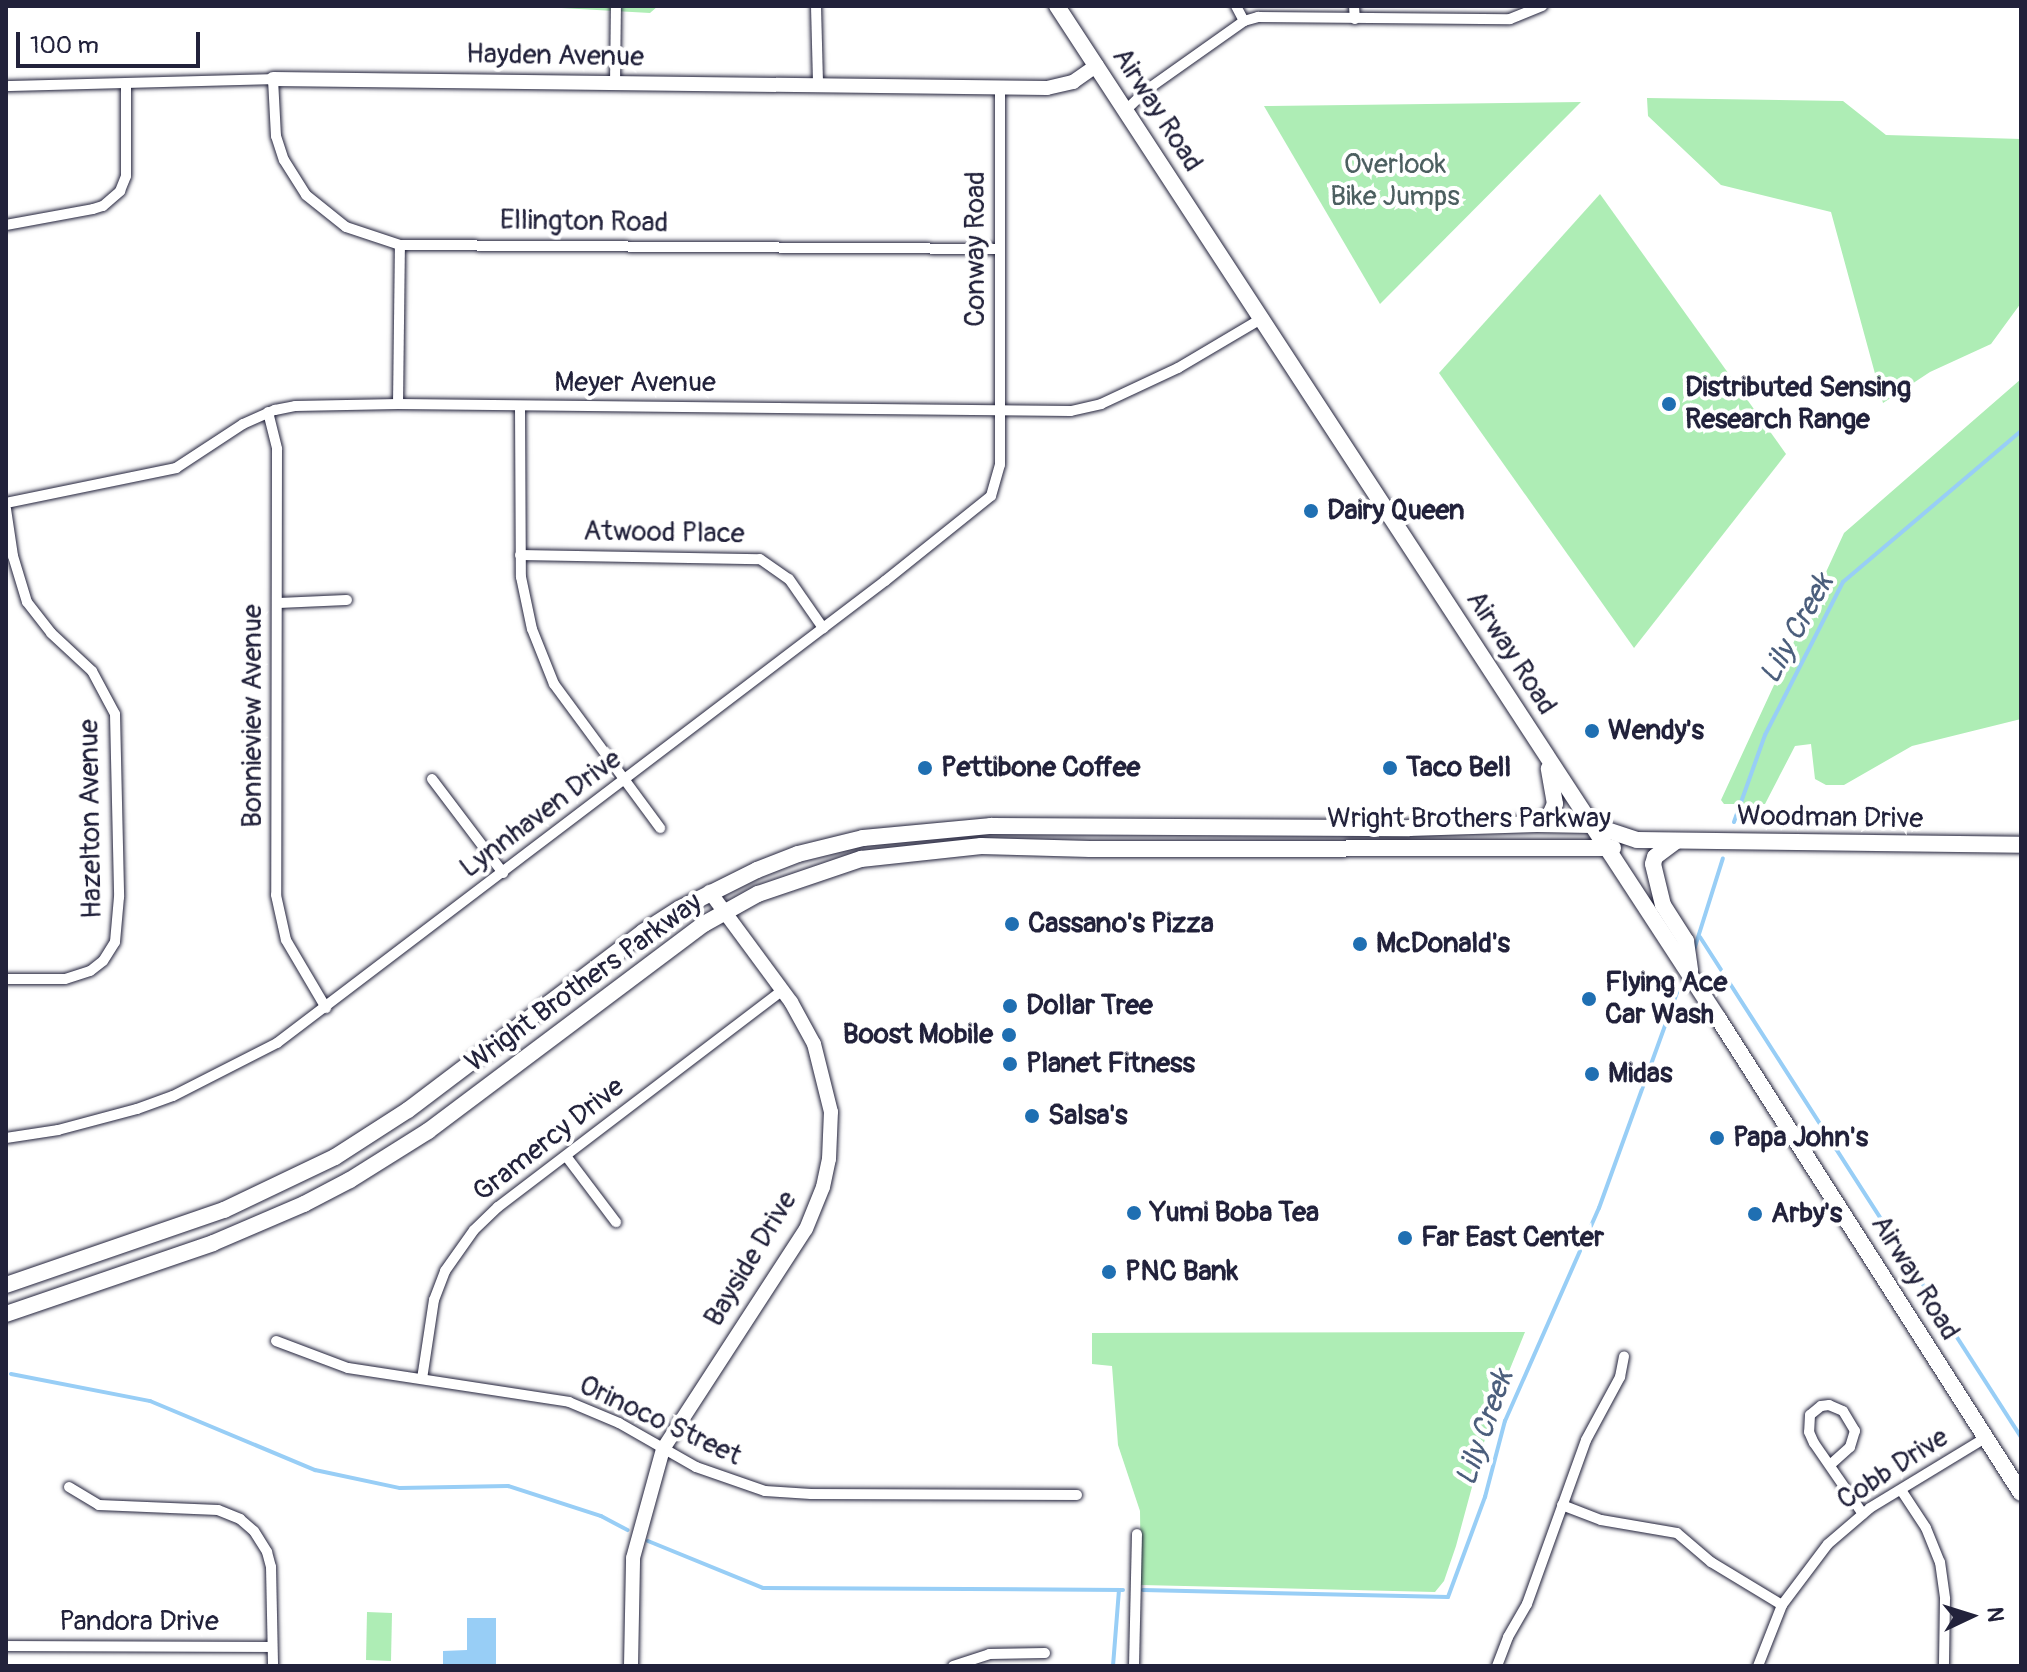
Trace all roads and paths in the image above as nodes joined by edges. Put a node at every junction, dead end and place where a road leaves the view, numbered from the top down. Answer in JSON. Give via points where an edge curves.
{"nodes":[{"id":1,"x":616,"y":6,"type":"edge"},
{"id":2,"x":816,"y":6,"type":"edge"},
{"id":3,"x":1057,"y":6,"type":"edge"},
{"id":4,"x":1236,"y":6,"type":"edge"},
{"id":5,"x":1354,"y":6,"type":"edge"},
{"id":6,"x":1542,"y":6,"type":"edge"},
{"id":7,"x":1355,"y":19,"type":"junction"},
{"id":8,"x":1244,"y":21,"type":"junction"},
{"id":9,"x":1097,"y":65,"type":"junction"},
{"id":10,"x":273,"y":79,"type":"junction"},
{"id":11,"x":126,"y":83,"type":"junction"},
{"id":12,"x":615,"y":83,"type":"junction"},
{"id":13,"x":818,"y":84,"type":"junction"},
{"id":14,"x":6,"y":86,"type":"edge"},
{"id":15,"x":1000,"y":88,"type":"junction"},
{"id":16,"x":1127,"y":109,"type":"junction"},
{"id":17,"x":6,"y":225,"type":"edge"},
{"id":18,"x":400,"y":245,"type":"junction"},
{"id":19,"x":1000,"y":249,"type":"junction"},
{"id":20,"x":1261,"y":319,"type":"junction"},
{"id":21,"x":398,"y":404,"type":"junction"},
{"id":22,"x":520,"y":407,"type":"junction"},
{"id":23,"x":1000,"y":411,"type":"junction"},
{"id":24,"x":268,"y":412,"type":"junction"},
{"id":25,"x":6,"y":503,"type":"edge"},
{"id":26,"x":6,"y":509,"type":"edge"},
{"id":27,"x":520,"y":555,"type":"junction"},
{"id":28,"x":347,"y":600,"type":"dead end"},
{"id":29,"x":278,"y":603,"type":"junction"},
{"id":30,"x":823,"y":628,"type":"junction"},
{"id":31,"x":1544,"y":752,"type":"junction"},
{"id":32,"x":432,"y":779,"type":"dead end"},
{"id":33,"x":624,"y":781,"type":"junction"},
{"id":34,"x":1537,"y":824,"type":"junction"},
{"id":35,"x":660,"y":828,"type":"dead end"},
{"id":36,"x":1594,"y":830,"type":"junction"},
{"id":37,"x":1637,"y":840,"type":"junction"},
{"id":38,"x":1676,"y":841,"type":"junction"},
{"id":39,"x":2021,"y":845,"type":"edge"},
{"id":40,"x":1442,"y":847,"type":"junction"},
{"id":41,"x":1607,"y":849,"type":"junction"},
{"id":42,"x":503,"y":873,"type":"junction"},
{"id":43,"x":710,"y":892,"type":"junction"},
{"id":44,"x":724,"y":912,"type":"junction"},
{"id":45,"x":1690,"y":977,"type":"junction"},
{"id":46,"x":6,"y":979,"type":"edge"},
{"id":47,"x":783,"y":990,"type":"junction"},
{"id":48,"x":326,"y":1008,"type":"junction"},
{"id":49,"x":6,"y":1138,"type":"edge"},
{"id":50,"x":566,"y":1156,"type":"junction"},
{"id":51,"x":616,"y":1222,"type":"dead end"},
{"id":52,"x":6,"y":1285,"type":"edge"},
{"id":53,"x":6,"y":1314,"type":"edge"},
{"id":54,"x":276,"y":1341,"type":"dead end"},
{"id":55,"x":1624,"y":1356,"type":"dead end"},
{"id":56,"x":422,"y":1379,"type":"junction"},
{"id":57,"x":1985,"y":1438,"type":"junction"},
{"id":58,"x":663,"y":1449,"type":"junction"},
{"id":59,"x":1830,"y":1465,"type":"junction"},
{"id":60,"x":69,"y":1487,"type":"dead end"},
{"id":61,"x":1901,"y":1490,"type":"junction"},
{"id":62,"x":2021,"y":1493,"type":"edge"},
{"id":63,"x":1077,"y":1495,"type":"dead end"},
{"id":64,"x":1562,"y":1505,"type":"junction"},
{"id":65,"x":1863,"y":1514,"type":"junction"},
{"id":66,"x":1137,"y":1534,"type":"dead end"},
{"id":67,"x":1782,"y":1605,"type":"junction"},
{"id":68,"x":6,"y":1646,"type":"edge"},
{"id":69,"x":272,"y":1647,"type":"junction"},
{"id":70,"x":1045,"y":1653,"type":"dead end"},
{"id":71,"x":273,"y":1666,"type":"edge"},
{"id":72,"x":631,"y":1666,"type":"edge"},
{"id":73,"x":953,"y":1666,"type":"edge"},
{"id":74,"x":1134,"y":1666,"type":"edge"},
{"id":75,"x":1497,"y":1666,"type":"edge"},
{"id":76,"x":1758,"y":1666,"type":"edge"},
{"id":77,"x":1944,"y":1666,"type":"edge"}],
"edges":[{"from":1,"to":12,"type":"street"},
{"from":2,"to":13,"type":"street"},
{"from":3,"to":9,"type":"main road","name":"Airway Road"},
{"from":4,"to":8,"type":"street"},
{"from":5,"to":7,"type":"street"},
{"from":6,"to":7,"type":"street","via":[[1510,19]]},
{"from":7,"to":8,"type":"street","via":[[1271,16]]},
{"from":8,"to":16,"type":"street"},
{"from":9,"to":15,"type":"street","name":"Hayden Avenue","via":[[1060,87]]},
{"from":9,"to":16,"type":"main road","name":"Airway Road"},
{"from":10,"to":11,"type":"street","name":"Hayden Avenue"},
{"from":10,"to":12,"type":"street","name":"Hayden Avenue"},
{"from":10,"to":18,"type":"street","name":"Ellington Road","via":[[276,136],[306,195],[346,227]]},
{"from":11,"to":14,"type":"street","name":"Hayden Avenue"},
{"from":11,"to":17,"type":"street","via":[[126,176],[120,191],[103,206]]},
{"from":12,"to":13,"type":"street","name":"Hayden Avenue"},
{"from":13,"to":15,"type":"street","name":"Hayden Avenue"},
{"from":15,"to":19,"type":"street","name":"Conway Road"},
{"from":16,"to":20,"type":"main road","name":"Airway Road"},
{"from":18,"to":19,"type":"street","name":"Ellington Road"},
{"from":18,"to":21,"type":"street"},
{"from":19,"to":23,"type":"street","name":"Conway Road"},
{"from":20,"to":23,"type":"street","name":"Meyer Avenue","via":[[1178,368],[1101,404],[1071,411]]},
{"from":20,"to":31,"type":"main road","name":"Airway Road"},
{"from":21,"to":22,"type":"street","name":"Meyer Avenue"},
{"from":21,"to":24,"type":"street","name":"Meyer Avenue","via":[[295,406]]},
{"from":22,"to":23,"type":"street","name":"Meyer Avenue"},
{"from":22,"to":27,"type":"street"},
{"from":23,"to":30,"type":"street","name":"Lynnhaven Drive","via":[[1000,476],[991,496]]},
{"from":24,"to":25,"type":"street","name":"Meyer Avenue","via":[[176,468]]},
{"from":24,"to":29,"type":"street","name":"Bonnieview Avenue","via":[[277,449]]},
{"from":26,"to":46,"type":"street","name":"Hazelton Avenue","via":[[27,602],[92,671],[115,714],[119,882],[118,930],[103,961],[65,979]]},
{"from":27,"to":30,"type":"street","name":"Atwood Place","via":[[760,559],[789,579]]},
{"from":27,"to":33,"type":"street","via":[[527,611],[554,684]]},
{"from":28,"to":29,"type":"street"},
{"from":29,"to":48,"type":"street","name":"Bonnieview Avenue","via":[[279,915],[294,958]]},
{"from":30,"to":33,"type":"street","name":"Lynnhaven Drive"},
{"from":31,"to":34,"type":"main road","via":[[1556,794],[1550,815]]},
{"from":31,"to":36,"type":"main road","name":"Airway Road"},
{"from":32,"to":42,"type":"street"},
{"from":33,"to":35,"type":"street"},
{"from":33,"to":42,"type":"street","name":"Lynnhaven Drive"},
{"from":34,"to":36,"type":"main road","name":"Wright Brothers Parkway"},
{"from":34,"to":43,"type":"main road","name":"Wright Brothers Parkway","via":[[929,830],[863,838],[798,854]]},
{"from":36,"to":37,"type":"main road","name":"Wright Brothers Parkway"},
{"from":36,"to":40,"type":"main road","via":[[1519,832]]},
{"from":36,"to":41,"type":"main road","name":"Airway Road"},
{"from":37,"to":38,"type":"main road","name":"Woodman Drive"},
{"from":37,"to":41,"type":"main road","name":"Wright Brothers Parkway"},
{"from":38,"to":39,"type":"main road","name":"Woodman Drive"},
{"from":38,"to":45,"type":"main road","via":[[1653,864],[1663,905],[1686,941]]},
{"from":40,"to":41,"type":"main road","name":"Wright Brothers Parkway"},
{"from":40,"to":44,"type":"main road","name":"Wright Brothers Parkway","via":[[922,850],[861,859],[804,876]]},
{"from":41,"to":45,"type":"main road","name":"Airway Road"},
{"from":42,"to":48,"type":"street","name":"Lynnhaven Drive"},
{"from":43,"to":44,"type":"street","name":"Bayside Drive"},
{"from":43,"to":52,"type":"main road","name":"Wright Brothers Parkway","via":[[643,932],[408,1110],[335,1157],[224,1210]]},
{"from":44,"to":47,"type":"street","name":"Bayside Drive"},
{"from":44,"to":53,"type":"main road","name":"Wright Brothers Parkway","via":[[675,943],[428,1131],[350,1180],[213,1243]]},
{"from":45,"to":57,"type":"main road","name":"Airway Road"},
{"from":47,"to":50,"type":"street","name":"Gramercy Drive"},
{"from":47,"to":58,"type":"street","name":"Bayside Drive","via":[[814,1044],[827,1086],[831,1136],[823,1187],[791,1254]]},
{"from":48,"to":49,"type":"street","name":"Lynnhaven Drive","via":[[246,1061],[173,1096],[99,1120]]},
{"from":50,"to":51,"type":"street"},
{"from":50,"to":56,"type":"street","name":"Gramercy Drive","via":[[498,1207],[459,1248],[434,1300]]},
{"from":54,"to":56,"type":"street","name":"Orinoco Street","via":[[329,1363]]},
{"from":55,"to":64,"type":"street","via":[[1620,1377],[1586,1440]]},
{"from":56,"to":58,"type":"street","name":"Orinoco Street","via":[[569,1402]]},
{"from":57,"to":61,"type":"street","name":"Cobb Drive"},
{"from":57,"to":62,"type":"main road","name":"Airway Road"},
{"from":58,"to":63,"type":"street","name":"Orinoco Street","via":[[730,1482],[789,1494]]},
{"from":58,"to":72,"type":"street","name":"Bayside Drive","via":[[633,1558]]},
{"from":59,"to":59,"type":"street","via":[[1814,1443],[1808,1422],[1815,1409],[1829,1405],[1843,1411],[1855,1431],[1850,1447]]},
{"from":59,"to":65,"type":"street"},
{"from":60,"to":69,"type":"street","via":[[99,1505],[210,1509],[240,1519],[261,1541],[271,1567]]},
{"from":61,"to":65,"type":"street","name":"Cobb Drive"},
{"from":61,"to":77,"type":"street","via":[[1940,1562]]},
{"from":64,"to":67,"type":"street","via":[[1601,1520],[1677,1533],[1711,1562]]},
{"from":64,"to":75,"type":"street","via":[[1527,1604]]},
{"from":65,"to":67,"type":"street","name":"Cobb Drive","via":[[1819,1555]]},
{"from":66,"to":74,"type":"street"},
{"from":67,"to":76,"type":"street","name":"Cobb Drive"},
{"from":68,"to":69,"type":"street","name":"Pandora Drive"},
{"from":69,"to":71,"type":"street"},
{"from":70,"to":73,"type":"street","via":[[989,1654]]}]}
